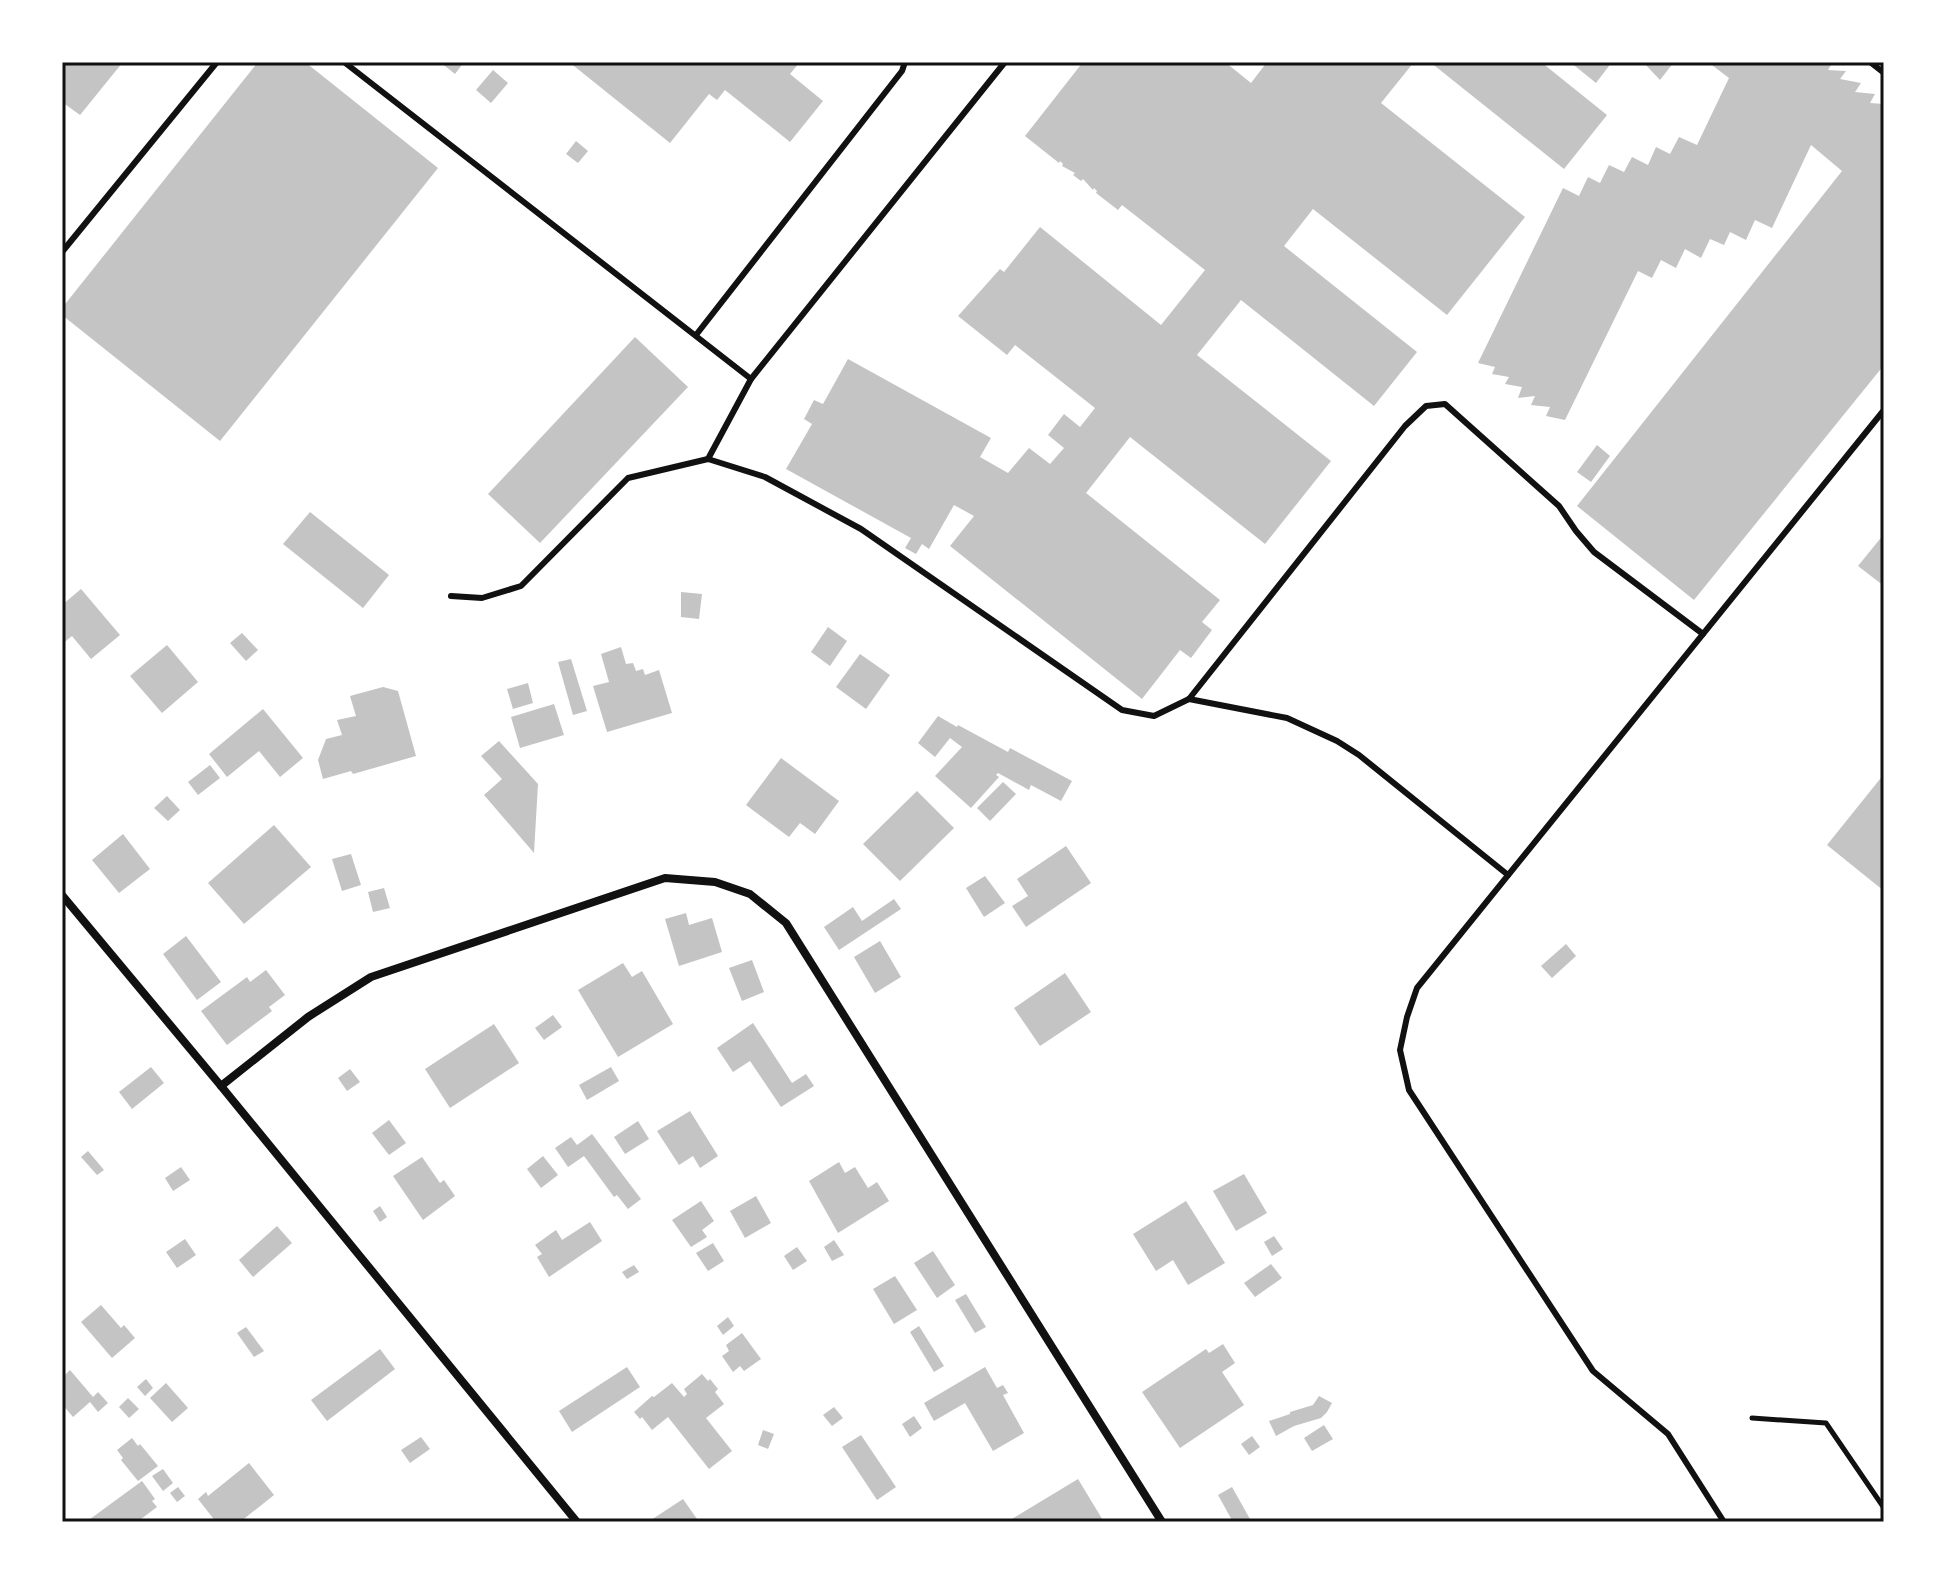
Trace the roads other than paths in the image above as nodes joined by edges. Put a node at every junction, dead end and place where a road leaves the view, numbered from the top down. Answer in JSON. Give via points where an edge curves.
{"nodes":[{"id":1,"x":217,"y":62,"type":"edge"},
{"id":2,"x":344,"y":62,"type":"edge"},
{"id":3,"x":905,"y":62,"type":"edge"},
{"id":4,"x":1005,"y":62,"type":"edge"},
{"id":5,"x":1870,"y":62,"type":"edge"},
{"id":6,"x":1884,"y":73,"type":"edge"},
{"id":7,"x":62,"y":252,"type":"edge"},
{"id":8,"x":696,"y":335,"type":"junction"},
{"id":9,"x":751,"y":379,"type":"junction"},
{"id":10,"x":1884,"y":410,"type":"edge"},
{"id":11,"x":708,"y":459,"type":"junction"},
{"id":12,"x":451,"y":596,"type":"dead end"},
{"id":13,"x":1703,"y":634,"type":"junction"},
{"id":14,"x":1189,"y":699,"type":"junction"},
{"id":15,"x":1508,"y":875,"type":"junction"},
{"id":16,"x":62,"y":895,"type":"edge"},
{"id":17,"x":221,"y":1086,"type":"junction"},
{"id":18,"x":577,"y":1522,"type":"edge"},
{"id":19,"x":1162,"y":1522,"type":"edge"},
{"id":20,"x":1724,"y":1522,"type":"edge"}],
"edges":[{"from":1,"to":7,"type":"lane"},
{"from":2,"to":8,"type":"lane"},
{"from":3,"to":8,"type":"lane"},
{"from":4,"to":9,"type":"lane"},
{"from":5,"to":6,"type":"lane"},
{"from":8,"to":9,"type":"lane"},
{"from":9,"to":11,"type":"lane"},
{"from":10,"to":13,"type":"lane"},
{"from":11,"to":12,"type":"lane","via":[[628,478],[521,586],[482,598]]},
{"from":11,"to":14,"type":"lane","via":[[765,477],[861,529],[1122,710],[1154,716]]},
{"from":13,"to":14,"type":"lane","via":[[1594,552],[1559,506],[1445,404],[1426,406]]},
{"from":13,"to":15,"type":"lane"},
{"from":14,"to":15,"type":"lane","via":[[1287,718],[1337,741]]},
{"from":15,"to":20,"type":"lane","via":[[1417,988],[1400,1050],[1409,1090],[1593,1371],[1668,1434]]},
{"from":16,"to":17,"type":"street"},
{"from":17,"to":18,"type":"street"},
{"from":17,"to":19,"type":"street","via":[[308,1017],[371,977],[665,878],[715,882],[750,894],[786,923]]}]}
